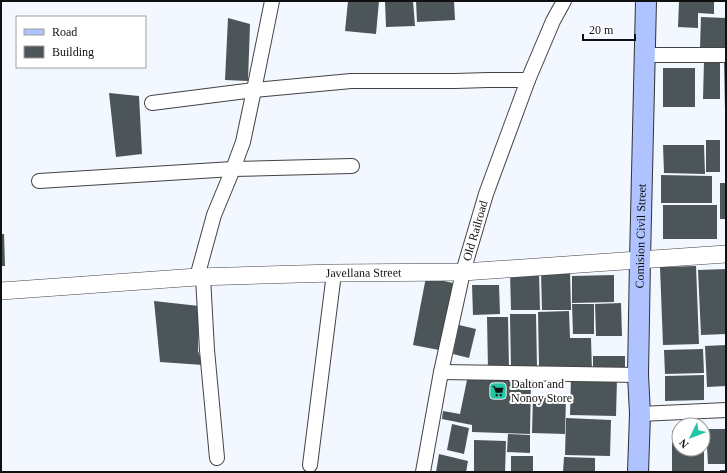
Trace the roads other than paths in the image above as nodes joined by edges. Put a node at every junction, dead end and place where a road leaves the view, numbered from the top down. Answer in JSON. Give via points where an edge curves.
{"nodes":[{"id":1,"x":272,"y":1,"type":"edge"},
{"id":2,"x":564,"y":1,"type":"edge"},
{"id":3,"x":646,"y":1,"type":"edge"},
{"id":4,"x":645,"y":55,"type":"junction"},
{"id":5,"x":726,"y":55,"type":"edge"},
{"id":6,"x":528,"y":80,"type":"junction"},
{"id":7,"x":254,"y":90,"type":"junction"},
{"id":8,"x":152,"y":102,"type":"dead end"},
{"id":9,"x":352,"y":166,"type":"dead end"},
{"id":10,"x":233,"y":169,"type":"junction"},
{"id":11,"x":39,"y":182,"type":"dead end"},
{"id":12,"x":726,"y":254,"type":"edge"},
{"id":13,"x":640,"y":260,"type":"junction"},
{"id":14,"x":463,"y":272,"type":"junction"},
{"id":15,"x":334,"y":273,"type":"junction"},
{"id":16,"x":200,"y":277,"type":"junction"},
{"id":17,"x":1,"y":291,"type":"edge"},
{"id":18,"x":441,"y":372,"type":"junction"},
{"id":19,"x":638,"y":376,"type":"junction"},
{"id":20,"x":726,"y":410,"type":"edge"},
{"id":21,"x":640,"y":414,"type":"junction"},
{"id":22,"x":217,"y":458,"type":"dead end"},
{"id":23,"x":310,"y":466,"type":"dead end"},
{"id":24,"x":423,"y":472,"type":"edge"},
{"id":25,"x":638,"y":472,"type":"edge"}],
"edges":[{"from":1,"to":7,"type":"street"},
{"from":2,"to":6,"type":"street","name":"Old Railroad"},
{"from":3,"to":4,"type":"main road","name":"Comision Civil Street"},
{"from":4,"to":5,"type":"street"},
{"from":4,"to":13,"type":"main road","name":"Comision Civil Street"},
{"from":6,"to":7,"type":"street","via":[[351,81]]},
{"from":6,"to":14,"type":"street","name":"Old Railroad","via":[[486,194]]},
{"from":7,"to":8,"type":"street"},
{"from":7,"to":10,"type":"street","via":[[243,142]]},
{"from":9,"to":10,"type":"street"},
{"from":10,"to":11,"type":"street"},
{"from":10,"to":16,"type":"street","via":[[214,215]]},
{"from":12,"to":13,"type":"street","name":"Javellana Street"},
{"from":13,"to":14,"type":"street","name":"Javellana Street"},
{"from":13,"to":19,"type":"main road","name":"Comision Civil Street"},
{"from":14,"to":15,"type":"street","name":"Javellana Street"},
{"from":14,"to":18,"type":"street","name":"Old Railroad"},
{"from":15,"to":16,"type":"street","name":"Javellana Street"},
{"from":15,"to":23,"type":"street"},
{"from":16,"to":17,"type":"street","name":"Javellana Street"},
{"from":16,"to":22,"type":"street"},
{"from":18,"to":19,"type":"street"},
{"from":18,"to":24,"type":"street","name":"Old Railroad"},
{"from":19,"to":21,"type":"main road","name":"Comision Civil Street"},
{"from":20,"to":21,"type":"street"},
{"from":21,"to":25,"type":"main road","name":"Comision Civil Street"}]}
